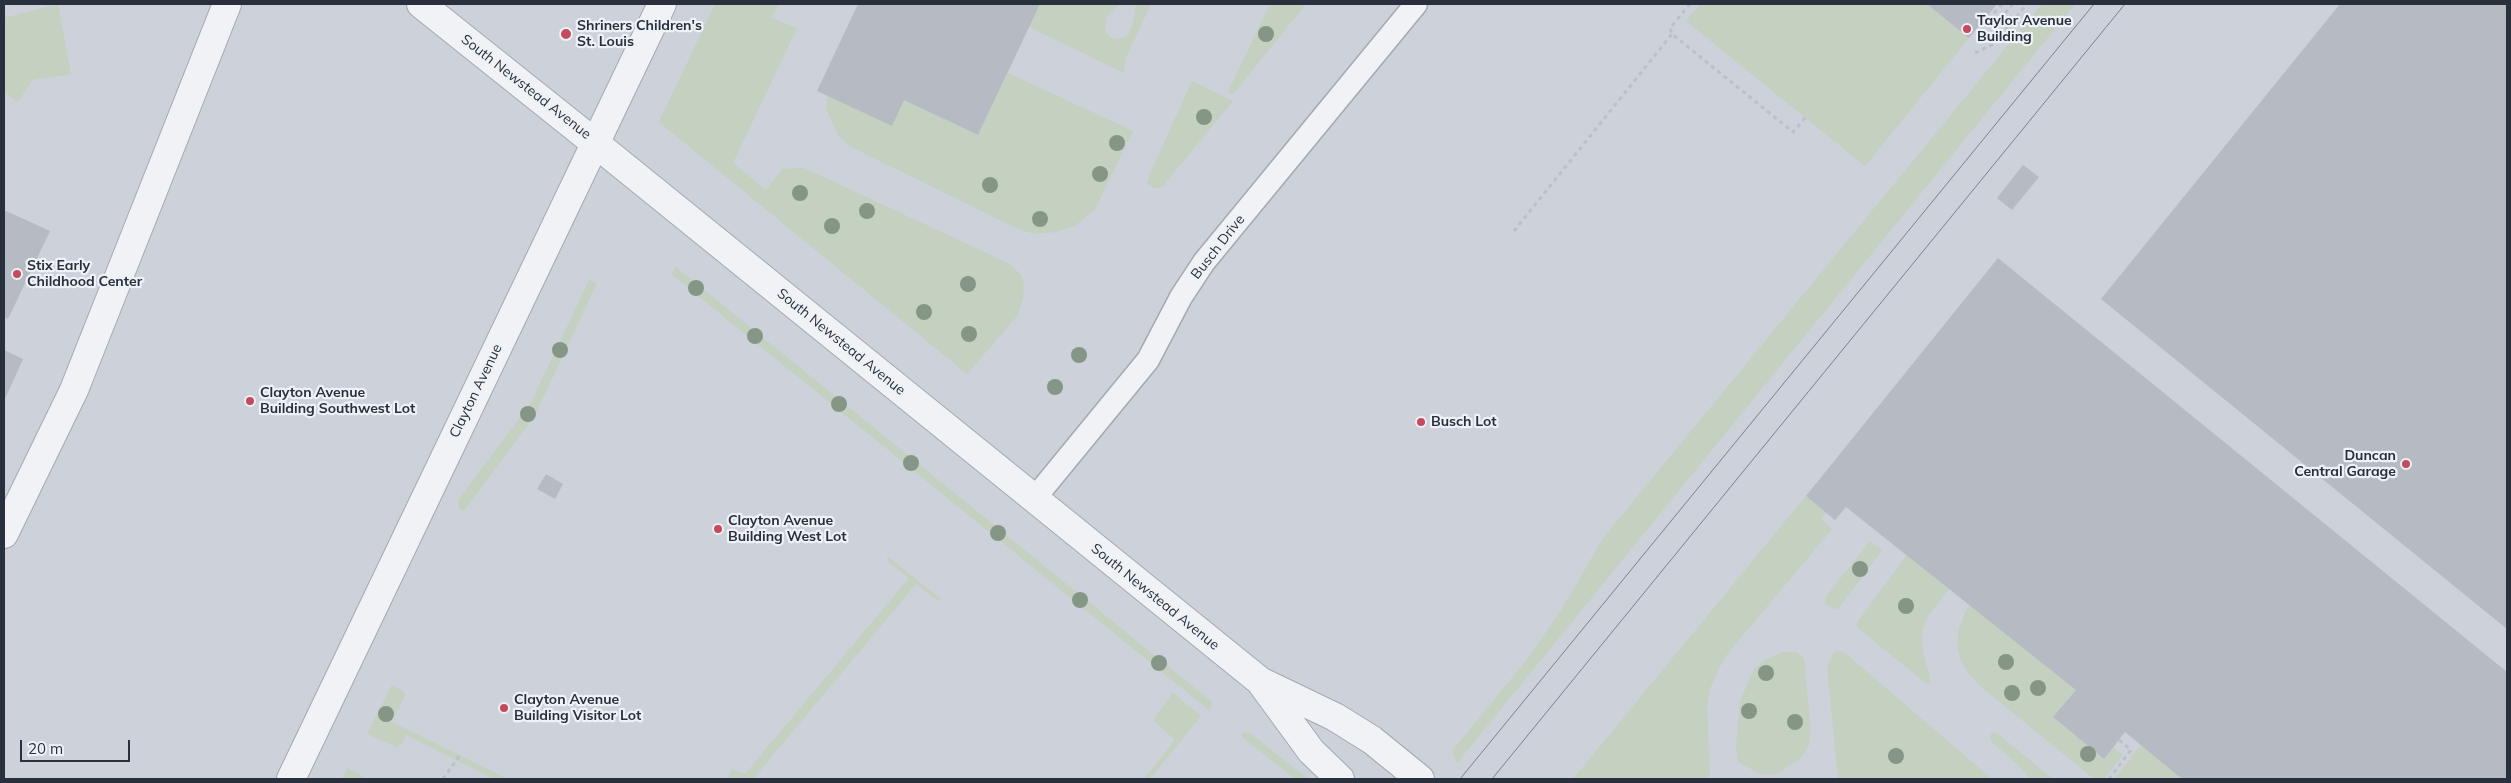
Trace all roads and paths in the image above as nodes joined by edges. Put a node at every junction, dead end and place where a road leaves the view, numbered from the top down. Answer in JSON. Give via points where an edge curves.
{"nodes":[{"id":1,"x":227,"y":4,"type":"edge"},
{"id":2,"x":421,"y":4,"type":"edge"},
{"id":3,"x":662,"y":4,"type":"edge"},
{"id":4,"x":1416,"y":4,"type":"edge"},
{"id":5,"x":1690,"y":4,"type":"edge"},
{"id":6,"x":2002,"y":4,"type":"edge"},
{"id":7,"x":2013,"y":4,"type":"edge"},
{"id":8,"x":2027,"y":4,"type":"edge"},
{"id":9,"x":1672,"y":34,"type":"junction"},
{"id":10,"x":1975,"y":53,"type":"dead end"},
{"id":11,"x":1806,"y":117,"type":"dead end"},
{"id":12,"x":595,"y":142,"type":"junction"},
{"id":13,"x":1514,"y":231,"type":"dead end"},
{"id":14,"x":1034,"y":499,"type":"junction"},
{"id":15,"x":4,"y":534,"type":"edge"},
{"id":16,"x":1260,"y":681,"type":"junction"},
{"id":17,"x":2119,"y":740,"type":"dead end"},
{"id":18,"x":460,"y":755,"type":"dead end"},
{"id":19,"x":291,"y":779,"type":"edge"},
{"id":20,"x":444,"y":779,"type":"edge"},
{"id":21,"x":1340,"y":779,"type":"edge"},
{"id":22,"x":1420,"y":779,"type":"edge"},
{"id":23,"x":2109,"y":779,"type":"edge"}],
"edges":[{"from":1,"to":15,"type":"street","via":[[74,390]]},
{"from":2,"to":12,"type":"street","name":"South Newstead Avenue"},
{"from":3,"to":12,"type":"street","name":"Clayton Avenue"},
{"from":4,"to":14,"type":"lane","name":"Busch Drive","via":[[1204,262],[1181,297],[1148,360]]},
{"from":5,"to":9,"type":"path","via":[[1670,28]]},
{"from":6,"to":7,"type":"path","via":[[1990,18],[1997,23]]},
{"from":8,"to":10,"type":"path","via":[[1994,44]]},
{"from":9,"to":11,"type":"path","via":[[1793,132]]},
{"from":9,"to":13,"type":"path"},
{"from":12,"to":14,"type":"street","name":"South Newstead Avenue"},
{"from":12,"to":19,"type":"street","name":"Clayton Avenue"},
{"from":14,"to":16,"type":"street","name":"South Newstead Avenue"},
{"from":16,"to":21,"type":"street","name":"South Newstead Avenue","via":[[1311,751]]},
{"from":16,"to":22,"type":"street","name":"South Newstead Avenue","via":[[1372,740]]},
{"from":17,"to":23,"type":"path","via":[[2131,750]]},
{"from":18,"to":20,"type":"path"}]}
